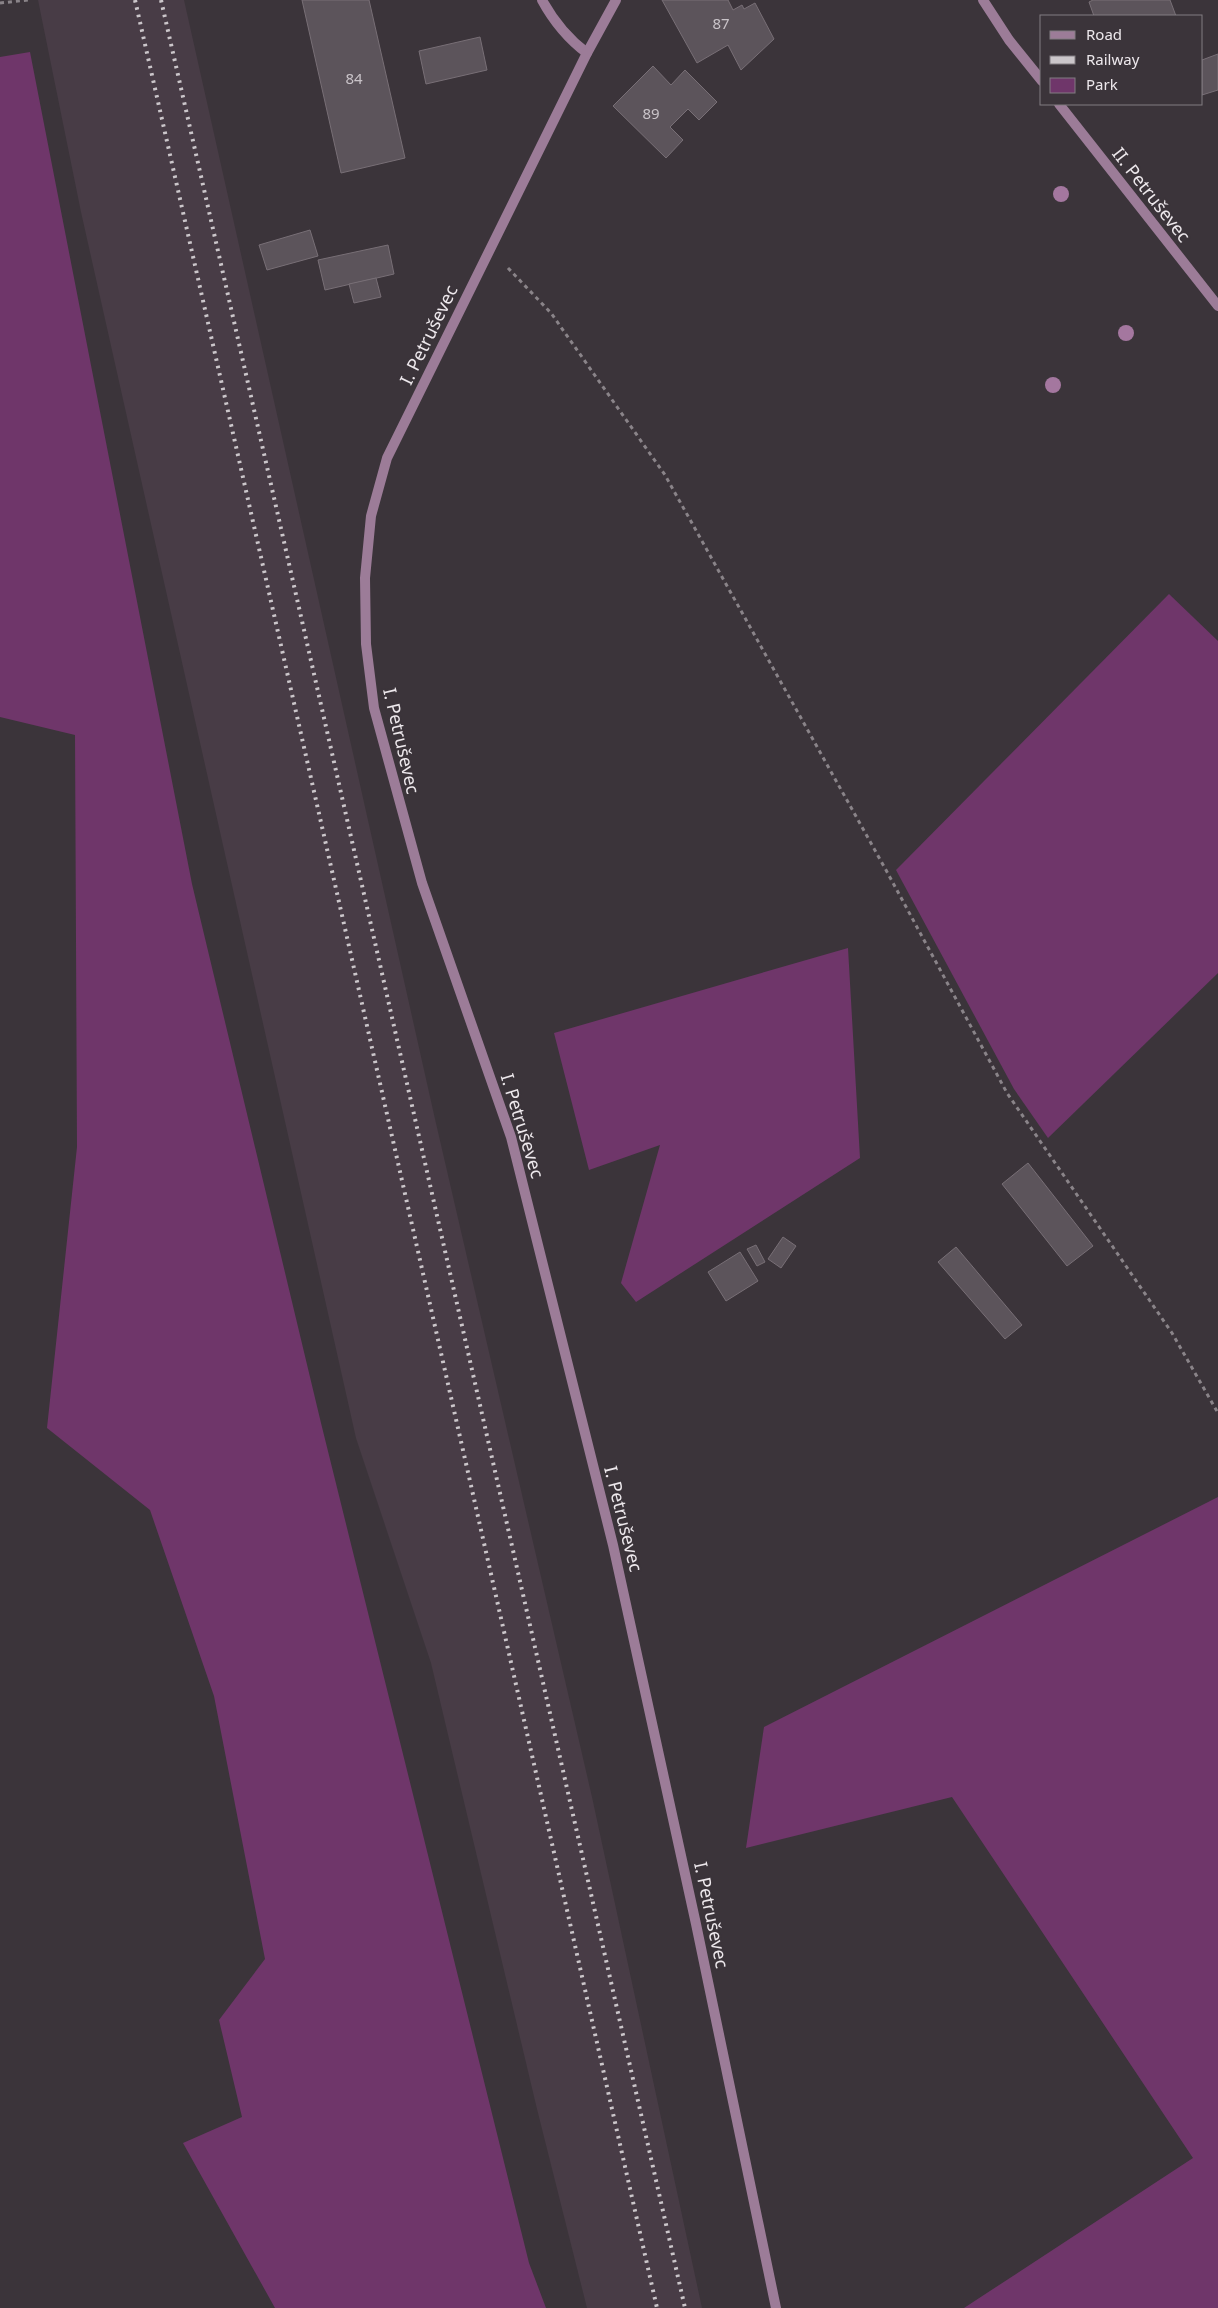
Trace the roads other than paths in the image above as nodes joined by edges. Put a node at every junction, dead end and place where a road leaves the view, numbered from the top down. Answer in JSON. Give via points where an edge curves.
{"nodes":[{"id":1,"x":542,"y":0,"type":"edge"},
{"id":2,"x":616,"y":0,"type":"edge"},
{"id":3,"x":982,"y":0,"type":"edge"},
{"id":4,"x":588,"y":53,"type":"junction"},
{"id":5,"x":1040,"y":79,"type":"edge"},
{"id":6,"x":1060,"y":105,"type":"edge"},
{"id":7,"x":1218,"y":306,"type":"edge"},
{"id":8,"x":776,"y":2308,"type":"edge"}],
"edges":[{"from":1,"to":4,"type":"street","via":[[552,19],[569,39]]},
{"from":2,"to":4,"type":"street","name":"I. Petruševec"},
{"from":3,"to":5,"type":"street"},
{"from":4,"to":8,"type":"street","name":"I. Petruševec","via":[[387,458],[372,516],[365,578],[366,644],[374,708],[422,883],[513,1147],[615,1555]]},
{"from":6,"to":7,"type":"street","name":"II. Petruševec"}]}
